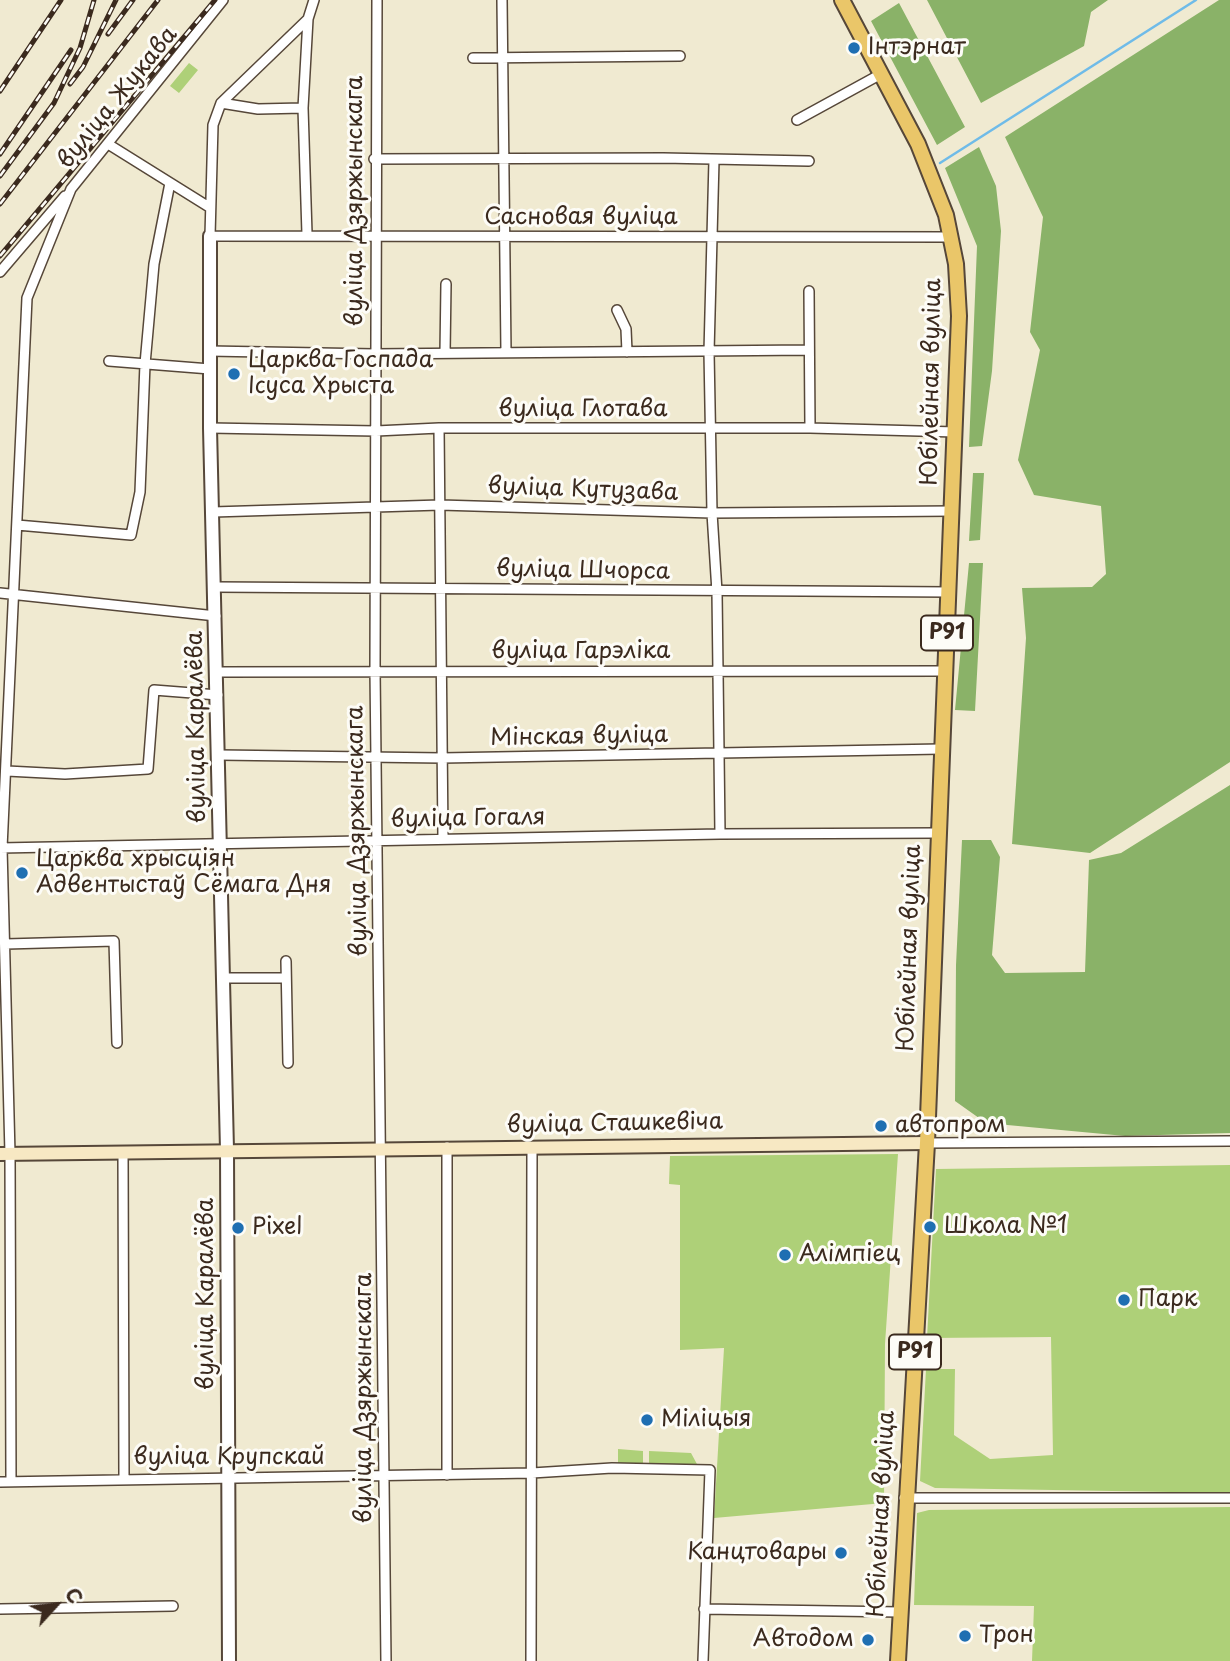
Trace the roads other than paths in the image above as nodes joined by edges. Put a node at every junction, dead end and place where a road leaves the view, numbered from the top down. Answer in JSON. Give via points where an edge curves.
{"nodes":[{"id":1,"x":223,"y":0,"type":"edge"},
{"id":2,"x":314,"y":0,"type":"edge"},
{"id":3,"x":377,"y":0,"type":"edge"},
{"id":4,"x":502,"y":0,"type":"edge"},
{"id":5,"x":842,"y":0,"type":"edge"},
{"id":6,"x":308,"y":19,"type":"junction"},
{"id":7,"x":680,"y":56,"type":"dead end"},
{"id":8,"x":473,"y":58,"type":"dead end"},
{"id":9,"x":504,"y":59,"type":"junction"},
{"id":10,"x":881,"y":74,"type":"junction"},
{"id":11,"x":221,"y":103,"type":"junction"},
{"id":12,"x":303,"y":108,"type":"junction"},
{"id":13,"x":797,"y":120,"type":"dead end"},
{"id":14,"x":108,"y":144,"type":"junction"},
{"id":15,"x":503,"y":158,"type":"junction"},
{"id":16,"x":374,"y":159,"type":"junction"},
{"id":17,"x":714,"y":160,"type":"junction"},
{"id":18,"x":809,"y":161,"type":"dead end"},
{"id":19,"x":170,"y":183,"type":"junction"},
{"id":20,"x":71,"y":189,"type":"junction"},
{"id":21,"x":209,"y":206,"type":"junction"},
{"id":22,"x":307,"y":234,"type":"junction"},
{"id":23,"x":210,"y":236,"type":"junction"},
{"id":24,"x":711,"y":236,"type":"junction"},
{"id":25,"x":503,"y":237,"type":"junction"},
{"id":26,"x":951,"y":237,"type":"junction"},
{"id":27,"x":376,"y":238,"type":"junction"},
{"id":28,"x":0,"y":272,"type":"edge"},
{"id":29,"x":446,"y":284,"type":"dead end"},
{"id":30,"x":809,"y":290,"type":"dead end"},
{"id":31,"x":617,"y":310,"type":"dead end"},
{"id":32,"x":808,"y":350,"type":"junction"},
{"id":33,"x":209,"y":351,"type":"junction"},
{"id":34,"x":506,"y":352,"type":"junction"},
{"id":35,"x":627,"y":352,"type":"junction"},
{"id":36,"x":709,"y":352,"type":"junction"},
{"id":37,"x":445,"y":353,"type":"junction"},
{"id":38,"x":375,"y":354,"type":"junction"},
{"id":39,"x":109,"y":361,"type":"dead end"},
{"id":40,"x":145,"y":365,"type":"junction"},
{"id":41,"x":210,"y":369,"type":"junction"},
{"id":42,"x":210,"y":428,"type":"junction"},
{"id":43,"x":439,"y":428,"type":"junction"},
{"id":44,"x":810,"y":428,"type":"junction"},
{"id":45,"x":712,"y":430,"type":"junction"},
{"id":46,"x":376,"y":431,"type":"junction"},
{"id":47,"x":956,"y":432,"type":"junction"},
{"id":48,"x":440,"y":505,"type":"junction"},
{"id":49,"x":375,"y":506,"type":"junction"},
{"id":50,"x":953,"y":511,"type":"junction"},
{"id":51,"x":213,"y":512,"type":"junction"},
{"id":52,"x":712,"y":513,"type":"junction"},
{"id":53,"x":17,"y":525,"type":"junction"},
{"id":54,"x":215,"y":587,"type":"junction"},
{"id":55,"x":440,"y":588,"type":"junction"},
{"id":56,"x":374,"y":589,"type":"junction"},
{"id":57,"x":717,"y":592,"type":"junction"},
{"id":58,"x":950,"y":592,"type":"junction"},
{"id":59,"x":0,"y":593,"type":"edge"},
{"id":60,"x":14,"y":594,"type":"junction"},
{"id":61,"x":216,"y":616,"type":"junction"},
{"id":62,"x":374,"y":670,"type":"junction"},
{"id":63,"x":441,"y":670,"type":"junction"},
{"id":64,"x":944,"y":671,"type":"junction"},
{"id":65,"x":217,"y":672,"type":"junction"},
{"id":66,"x":718,"y":672,"type":"junction"},
{"id":67,"x":218,"y":695,"type":"junction"},
{"id":68,"x":940,"y":749,"type":"junction"},
{"id":69,"x":720,"y":754,"type":"junction"},
{"id":70,"x":219,"y":755,"type":"junction"},
{"id":71,"x":377,"y":755,"type":"junction"},
{"id":72,"x":442,"y":758,"type":"junction"},
{"id":73,"x":7,"y":771,"type":"junction"},
{"id":74,"x":720,"y":834,"type":"junction"},
{"id":75,"x":937,"y":834,"type":"junction"},
{"id":76,"x":443,"y":838,"type":"junction"},
{"id":77,"x":377,"y":840,"type":"junction"},
{"id":78,"x":219,"y":844,"type":"junction"},
{"id":79,"x":1,"y":848,"type":"edge"},
{"id":80,"x":6,"y":944,"type":"junction"},
{"id":81,"x":286,"y":961,"type":"dead end"},
{"id":82,"x":223,"y":978,"type":"junction"},
{"id":83,"x":286,"y":978,"type":"junction"},
{"id":84,"x":117,"y":1043,"type":"dead end"},
{"id":85,"x":4,"y":1061,"type":"edge"},
{"id":86,"x":288,"y":1063,"type":"dead end"},
{"id":87,"x":1230,"y":1141,"type":"edge"},
{"id":88,"x":927,"y":1143,"type":"junction"},
{"id":89,"x":382,"y":1147,"type":"junction"},
{"id":90,"x":447,"y":1147,"type":"junction"},
{"id":91,"x":532,"y":1147,"type":"junction"},
{"id":92,"x":227,"y":1150,"type":"junction"},
{"id":93,"x":122,"y":1153,"type":"junction"},
{"id":94,"x":5,"y":1154,"type":"edge"},
{"id":95,"x":532,"y":1473,"type":"junction"},
{"id":96,"x":447,"y":1475,"type":"junction"},
{"id":97,"x":385,"y":1476,"type":"junction"},
{"id":98,"x":124,"y":1478,"type":"junction"},
{"id":99,"x":229,"y":1479,"type":"junction"},
{"id":100,"x":0,"y":1482,"type":"edge"},
{"id":101,"x":11,"y":1482,"type":"junction"},
{"id":102,"x":904,"y":1498,"type":"junction"},
{"id":103,"x":1230,"y":1498,"type":"edge"},
{"id":104,"x":173,"y":1606,"type":"dead end"},
{"id":105,"x":0,"y":1609,"type":"edge"},
{"id":106,"x":704,"y":1609,"type":"junction"},
{"id":107,"x":900,"y":1612,"type":"junction"},
{"id":108,"x":229,"y":1661,"type":"edge"},
{"id":109,"x":386,"y":1661,"type":"edge"},
{"id":110,"x":531,"y":1661,"type":"edge"},
{"id":111,"x":703,"y":1661,"type":"edge"},
{"id":112,"x":898,"y":1661,"type":"edge"}],
"edges":[{"from":1,"to":14,"type":"street","name":"вуліца Жукава"},
{"from":2,"to":6,"type":"street"},
{"from":3,"to":16,"type":"street","name":"вуліца Дзяржынскага"},
{"from":4,"to":9,"type":"street"},
{"from":5,"to":10,"type":"main road","number":"Р91"},
{"from":6,"to":11,"type":"street"},
{"from":6,"to":12,"type":"street"},
{"from":7,"to":9,"type":"street"},
{"from":8,"to":9,"type":"street"},
{"from":9,"to":15,"type":"street"},
{"from":10,"to":13,"type":"street"},
{"from":10,"to":26,"type":"main road","number":"Р91","via":[[926,164]]},
{"from":11,"to":12,"type":"street","via":[[258,109]]},
{"from":11,"to":21,"type":"street","name":"вуліца Каралёва","via":[[213,125]]},
{"from":12,"to":22,"type":"street"},
{"from":14,"to":19,"type":"street"},
{"from":14,"to":20,"type":"street","name":"вуліца Жукава"},
{"from":15,"to":16,"type":"street"},
{"from":15,"to":17,"type":"street"},
{"from":15,"to":25,"type":"street"},
{"from":16,"to":27,"type":"street","name":"вуліца Дзяржынскага"},
{"from":17,"to":18,"type":"street"},
{"from":17,"to":24,"type":"street"},
{"from":19,"to":21,"type":"street"},
{"from":19,"to":40,"type":"street","via":[[154,264]]},
{"from":20,"to":28,"type":"street"},
{"from":20,"to":53,"type":"street","name":"вуліца Жукава","via":[[27,298]]},
{"from":21,"to":23,"type":"street","name":"вуліца Каралёва"},
{"from":22,"to":23,"type":"street","name":"Сасновая вуліца"},
{"from":22,"to":27,"type":"street","name":"Сасновая вуліца"},
{"from":23,"to":33,"type":"street","name":"вуліца Каралёва"},
{"from":24,"to":25,"type":"street","name":"Сасновая вуліца"},
{"from":24,"to":26,"type":"street","name":"Сасновая вуліца"},
{"from":24,"to":36,"type":"street"},
{"from":25,"to":27,"type":"street","name":"Сасновая вуліца"},
{"from":25,"to":34,"type":"street"},
{"from":26,"to":47,"type":"main road","name":"Юбілейная вуліца","number":"Р91","via":[[960,316]]},
{"from":27,"to":38,"type":"street","name":"вуліца Дзяржынскага"},
{"from":29,"to":37,"type":"street"},
{"from":30,"to":32,"type":"street"},
{"from":31,"to":35,"type":"street","via":[[626,328]]},
{"from":32,"to":36,"type":"street"},
{"from":32,"to":44,"type":"street"},
{"from":33,"to":38,"type":"street"},
{"from":33,"to":41,"type":"street","name":"вуліца Каралёва"},
{"from":34,"to":35,"type":"street"},
{"from":34,"to":37,"type":"street"},
{"from":35,"to":36,"type":"street"},
{"from":36,"to":45,"type":"street"},
{"from":37,"to":38,"type":"street"},
{"from":38,"to":46,"type":"street","name":"вуліца Дзяржынскага"},
{"from":39,"to":40,"type":"street"},
{"from":40,"to":41,"type":"street"},
{"from":40,"to":53,"type":"street","via":[[140,492],[131,535]]},
{"from":41,"to":42,"type":"street","name":"вуліца Каралёва"},
{"from":42,"to":46,"type":"street","name":"вуліца Глотава"},
{"from":42,"to":51,"type":"street","name":"вуліца Каралёва"},
{"from":43,"to":45,"type":"street","name":"вуліца Глотава"},
{"from":43,"to":46,"type":"street","name":"вуліца Глотава"},
{"from":43,"to":48,"type":"street"},
{"from":44,"to":45,"type":"street","name":"вуліца Глотава"},
{"from":44,"to":47,"type":"street","name":"вуліца Глотава"},
{"from":45,"to":52,"type":"street"},
{"from":46,"to":49,"type":"street","name":"вуліца Дзяржынскага"},
{"from":47,"to":50,"type":"main road","name":"Юбілейная вуліца","number":"Р91"},
{"from":48,"to":49,"type":"street","name":"вуліца Кутузава"},
{"from":48,"to":52,"type":"street","name":"вуліца Кутузава"},
{"from":48,"to":55,"type":"street"},
{"from":49,"to":51,"type":"street","name":"вуліца Кутузава"},
{"from":49,"to":56,"type":"street","name":"вуліца Дзяржынскага"},
{"from":50,"to":52,"type":"street","name":"вуліца Кутузава"},
{"from":50,"to":58,"type":"main road","name":"Юбілейная вуліца","number":"Р91"},
{"from":51,"to":54,"type":"street","name":"вуліца Каралёва"},
{"from":52,"to":57,"type":"street"},
{"from":53,"to":60,"type":"street","name":"вуліца Жукава"},
{"from":54,"to":56,"type":"street","name":"вуліца Шчорса"},
{"from":54,"to":61,"type":"street","name":"вуліца Каралёва"},
{"from":55,"to":56,"type":"street","name":"вуліца Шчорса"},
{"from":55,"to":57,"type":"street","name":"вуліца Шчорса"},
{"from":55,"to":63,"type":"street"},
{"from":56,"to":62,"type":"street","name":"вуліца Дзяржынскага"},
{"from":57,"to":58,"type":"street","name":"вуліца Шчорса"},
{"from":57,"to":66,"type":"street"},
{"from":58,"to":64,"type":"main road","name":"Юбілейная вуліца","number":"Р91"},
{"from":59,"to":60,"type":"street"},
{"from":60,"to":61,"type":"street"},
{"from":60,"to":73,"type":"street","name":"вуліца Жукава"},
{"from":61,"to":65,"type":"street","name":"вуліца Каралёва"},
{"from":62,"to":63,"type":"street","name":"вуліца Гарэліка"},
{"from":62,"to":65,"type":"street","name":"вуліца Гарэліка"},
{"from":62,"to":71,"type":"street","name":"вуліца Дзяржынскага"},
{"from":63,"to":66,"type":"street","name":"вуліца Гарэліка"},
{"from":63,"to":72,"type":"street"},
{"from":64,"to":66,"type":"street","name":"вуліца Гарэліка"},
{"from":64,"to":68,"type":"main road","name":"Юбілейная вуліца","number":"Р91"},
{"from":65,"to":67,"type":"street","name":"вуліца Каралёва"},
{"from":66,"to":69,"type":"street"},
{"from":67,"to":70,"type":"street","name":"вуліца Каралёва"},
{"from":67,"to":73,"type":"street","via":[[154,690],[148,769],[65,774]]},
{"from":68,"to":69,"type":"street","name":"Мінская вуліца"},
{"from":68,"to":75,"type":"main road","name":"Юбілейная вуліца","number":"Р91"},
{"from":69,"to":72,"type":"street","name":"Мінская вуліца"},
{"from":69,"to":74,"type":"street"},
{"from":70,"to":71,"type":"street","name":"Мінская вуліца"},
{"from":70,"to":78,"type":"street","name":"вуліца Каралёва"},
{"from":71,"to":72,"type":"street","name":"Мінская вуліца"},
{"from":71,"to":77,"type":"street","name":"вуліца Дзяржынскага"},
{"from":72,"to":76,"type":"street"},
{"from":73,"to":79,"type":"street","name":"вуліца Жукава"},
{"from":74,"to":75,"type":"street","name":"вуліца Гогаля"},
{"from":74,"to":76,"type":"street","name":"вуліца Гогаля"},
{"from":75,"to":88,"type":"main road","name":"Юбілейная вуліца","number":"Р91"},
{"from":76,"to":77,"type":"street","name":"вуліца Гогаля"},
{"from":77,"to":78,"type":"street","name":"вуліца Гогаля"},
{"from":77,"to":89,"type":"street","name":"вуліца Дзяржынскага"},
{"from":78,"to":79,"type":"street","name":"вуліца Гогаля"},
{"from":78,"to":82,"type":"street","name":"вуліца Каралёва"},
{"from":79,"to":80,"type":"street","name":"вуліца Жукава"},
{"from":80,"to":84,"type":"street","via":[[114,941]]},
{"from":80,"to":85,"type":"street","name":"вуліца Жукава"},
{"from":81,"to":83,"type":"street"},
{"from":82,"to":83,"type":"street"},
{"from":82,"to":92,"type":"street","name":"вуліца Каралёва"},
{"from":83,"to":86,"type":"street"},
{"from":85,"to":94,"type":"street","name":"вуліца Жукава"},
{"from":87,"to":88,"type":"street","name":"вуліца Сташкевіча"},
{"from":88,"to":91,"type":"main road","name":"вуліца Сташкевіча"},
{"from":88,"to":102,"type":"main road","name":"Юбілейная вуліца","number":"Р91"},
{"from":89,"to":90,"type":"main road","name":"вуліца Сташкевіча"},
{"from":89,"to":92,"type":"main road","name":"вуліца Сташкевіча"},
{"from":89,"to":97,"type":"street","name":"вуліца Дзяржынскага"},
{"from":90,"to":91,"type":"main road","name":"вуліца Сташкевіча"},
{"from":90,"to":96,"type":"street"},
{"from":91,"to":95,"type":"street"},
{"from":92,"to":93,"type":"main road","name":"вуліца Сташкевіча"},
{"from":92,"to":99,"type":"street","name":"вуліца Каралёва"},
{"from":93,"to":94,"type":"main road","name":"вуліца Сташкевіча"},
{"from":93,"to":98,"type":"street"},
{"from":94,"to":101,"type":"street","name":"вуліца Жукава"},
{"from":95,"to":96,"type":"street","name":"вуліца Крупскай"},
{"from":95,"to":106,"type":"street","name":"вуліца Крупскай","via":[[612,1468],[710,1470]]},
{"from":95,"to":110,"type":"street"},
{"from":96,"to":97,"type":"street","name":"вуліца Крупскай"},
{"from":97,"to":99,"type":"street","name":"вуліца Крупскай"},
{"from":97,"to":109,"type":"street","name":"вуліца Дзяржынскага"},
{"from":98,"to":99,"type":"street","name":"вуліца Крупскай"},
{"from":98,"to":101,"type":"street","name":"вуліца Крупскай"},
{"from":99,"to":108,"type":"street","name":"вуліца Каралёва"},
{"from":100,"to":101,"type":"street","name":"вуліца Крупскай"},
{"from":102,"to":103,"type":"street"},
{"from":102,"to":107,"type":"main road","name":"Юбілейная вуліца","number":"Р91"},
{"from":104,"to":105,"type":"street"},
{"from":106,"to":107,"type":"street"},
{"from":106,"to":111,"type":"street"},
{"from":107,"to":112,"type":"main road","name":"Юбілейная вуліца","number":"Р91"}]}
